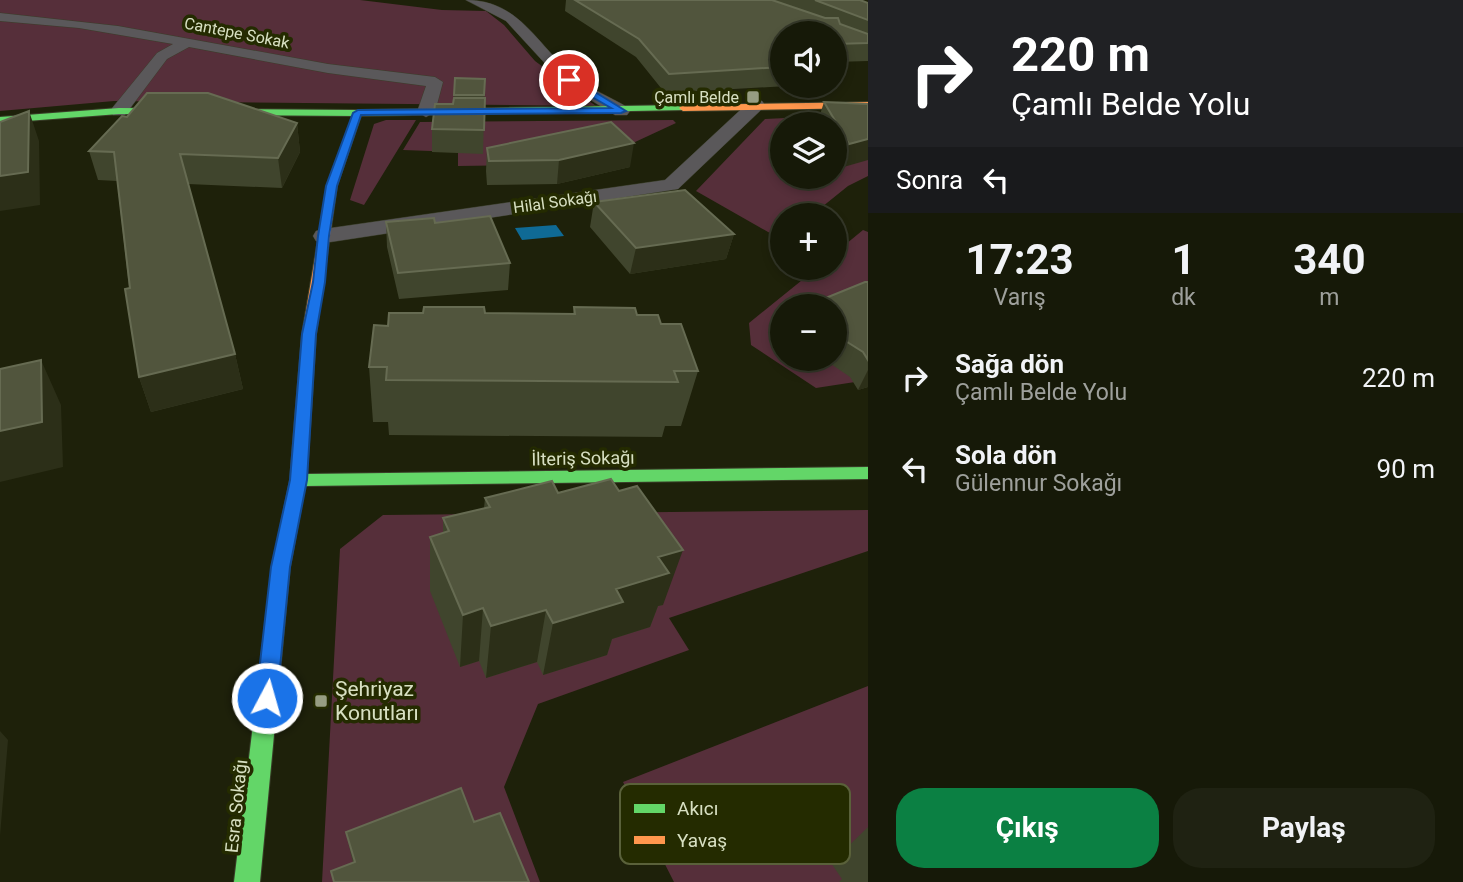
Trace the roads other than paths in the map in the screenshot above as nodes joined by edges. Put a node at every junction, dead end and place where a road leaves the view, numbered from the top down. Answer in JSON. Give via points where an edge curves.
{"nodes":[{"id":1,"x":472,"y":0,"type":"edge"},
{"id":2,"x":2,"y":11,"type":"edge"},
{"id":3,"x":188,"y":42,"type":"junction"},
{"id":4,"x":756,"y":105,"type":"junction"},
{"id":5,"x":868,"y":105,"type":"edge"},
{"id":6,"x":119,"y":111,"type":"junction"},
{"id":7,"x":621,"y":111,"type":"junction"},
{"id":8,"x":426,"y":112,"type":"junction"},
{"id":9,"x":358,"y":113,"type":"junction"},
{"id":10,"x":0,"y":120,"type":"edge"},
{"id":11,"x":324,"y":236,"type":"junction"},
{"id":12,"x":868,"y":474,"type":"edge"},
{"id":13,"x":298,"y":480,"type":"junction"},
{"id":14,"x":247,"y":882,"type":"edge"}],
"edges":[{"from":1,"to":7,"type":"street","via":[[511,18],[569,80]]},
{"from":2,"to":3,"type":"street","name":"Cantepe Sokak"},
{"from":3,"to":6,"type":"street","via":[[162,56]]},
{"from":3,"to":8,"type":"street","name":"Cantepe Sokak","via":[[312,66],[435,82]]},
{"from":4,"to":5,"type":"street"},
{"from":4,"to":7,"type":"street"},
{"from":4,"to":11,"type":"street","name":"Hilal Sokağı","via":[[671,185]]},
{"from":6,"to":9,"type":"street"},
{"from":6,"to":10,"type":"street"},
{"from":7,"to":8,"type":"street"},
{"from":8,"to":9,"type":"street"},
{"from":9,"to":11,"type":"street","name":"Esra Sokağı","via":[[332,186]]},
{"from":11,"to":13,"type":"street","name":"Esra Sokağı","via":[[309,334]]},
{"from":12,"to":13,"type":"street","name":"İlteriş Sokağı"},
{"from":13,"to":14,"type":"street","name":"Esra Sokağı","via":[[281,567]]}]}
